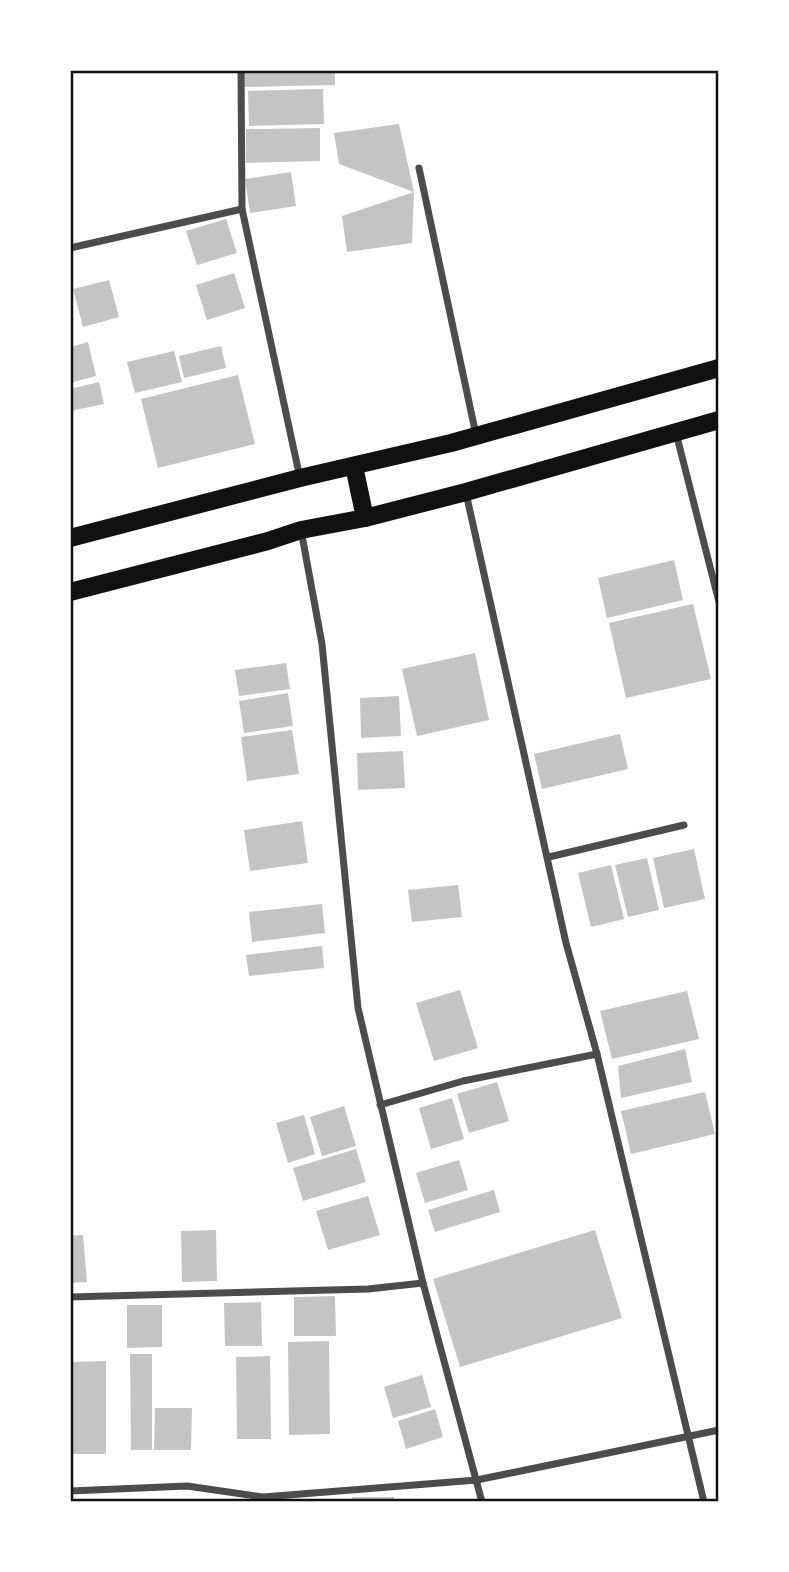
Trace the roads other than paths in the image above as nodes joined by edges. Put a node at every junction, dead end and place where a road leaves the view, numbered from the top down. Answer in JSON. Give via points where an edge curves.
{"nodes":[{"id":1,"x":241,"y":70,"type":"edge"},
{"id":2,"x":419,"y":168,"type":"dead end"},
{"id":3,"x":242,"y":209,"type":"junction"},
{"id":4,"x":70,"y":248,"type":"edge"},
{"id":5,"x":719,"y":368,"type":"edge"},
{"id":6,"x":719,"y":420,"type":"edge"},
{"id":7,"x":676,"y":432,"type":"junction"},
{"id":8,"x":476,"y":436,"type":"junction"},
{"id":9,"x":354,"y":466,"type":"junction"},
{"id":10,"x":300,"y":478,"type":"junction"},
{"id":11,"x":466,"y":492,"type":"junction"},
{"id":12,"x":365,"y":518,"type":"junction"},
{"id":13,"x":301,"y":530,"type":"junction"},
{"id":14,"x":70,"y":538,"type":"edge"},
{"id":15,"x":70,"y":592,"type":"edge"},
{"id":16,"x":719,"y":602,"type":"edge"},
{"id":17,"x":684,"y":825,"type":"dead end"},
{"id":18,"x":549,"y":857,"type":"junction"},
{"id":19,"x":597,"y":1054,"type":"junction"},
{"id":20,"x":380,"y":1105,"type":"junction"},
{"id":21,"x":423,"y":1283,"type":"junction"},
{"id":22,"x":70,"y":1297,"type":"edge"},
{"id":23,"x":719,"y":1430,"type":"edge"},
{"id":24,"x":688,"y":1438,"type":"junction"},
{"id":25,"x":477,"y":1480,"type":"junction"},
{"id":26,"x":70,"y":1490,"type":"edge"},
{"id":27,"x":482,"y":1502,"type":"edge"},
{"id":28,"x":705,"y":1502,"type":"edge"}],
"edges":[{"from":1,"to":3,"type":"street"},
{"from":2,"to":8,"type":"street"},
{"from":3,"to":4,"type":"street"},
{"from":3,"to":10,"type":"street"},
{"from":5,"to":8,"type":"main road"},
{"from":6,"to":7,"type":"main road"},
{"from":7,"to":11,"type":"main road"},
{"from":7,"to":16,"type":"street"},
{"from":8,"to":9,"type":"main road"},
{"from":9,"to":10,"type":"main road"},
{"from":9,"to":12,"type":"main road"},
{"from":10,"to":14,"type":"main road"},
{"from":11,"to":12,"type":"main road"},
{"from":11,"to":18,"type":"street"},
{"from":12,"to":13,"type":"main road"},
{"from":13,"to":15,"type":"main road"},
{"from":13,"to":20,"type":"street","via":[[321,644],[358,1008]]},
{"from":17,"to":18,"type":"street"},
{"from":18,"to":19,"type":"street","via":[[566,943]]},
{"from":19,"to":20,"type":"street","via":[[463,1081]]},
{"from":19,"to":24,"type":"street"},
{"from":20,"to":21,"type":"street"},
{"from":21,"to":22,"type":"street","via":[[368,1289]]},
{"from":21,"to":25,"type":"street"},
{"from":23,"to":24,"type":"street"},
{"from":24,"to":25,"type":"street"},
{"from":24,"to":28,"type":"street"},
{"from":25,"to":26,"type":"street","via":[[263,1497],[187,1486]]},
{"from":25,"to":27,"type":"street"}]}
